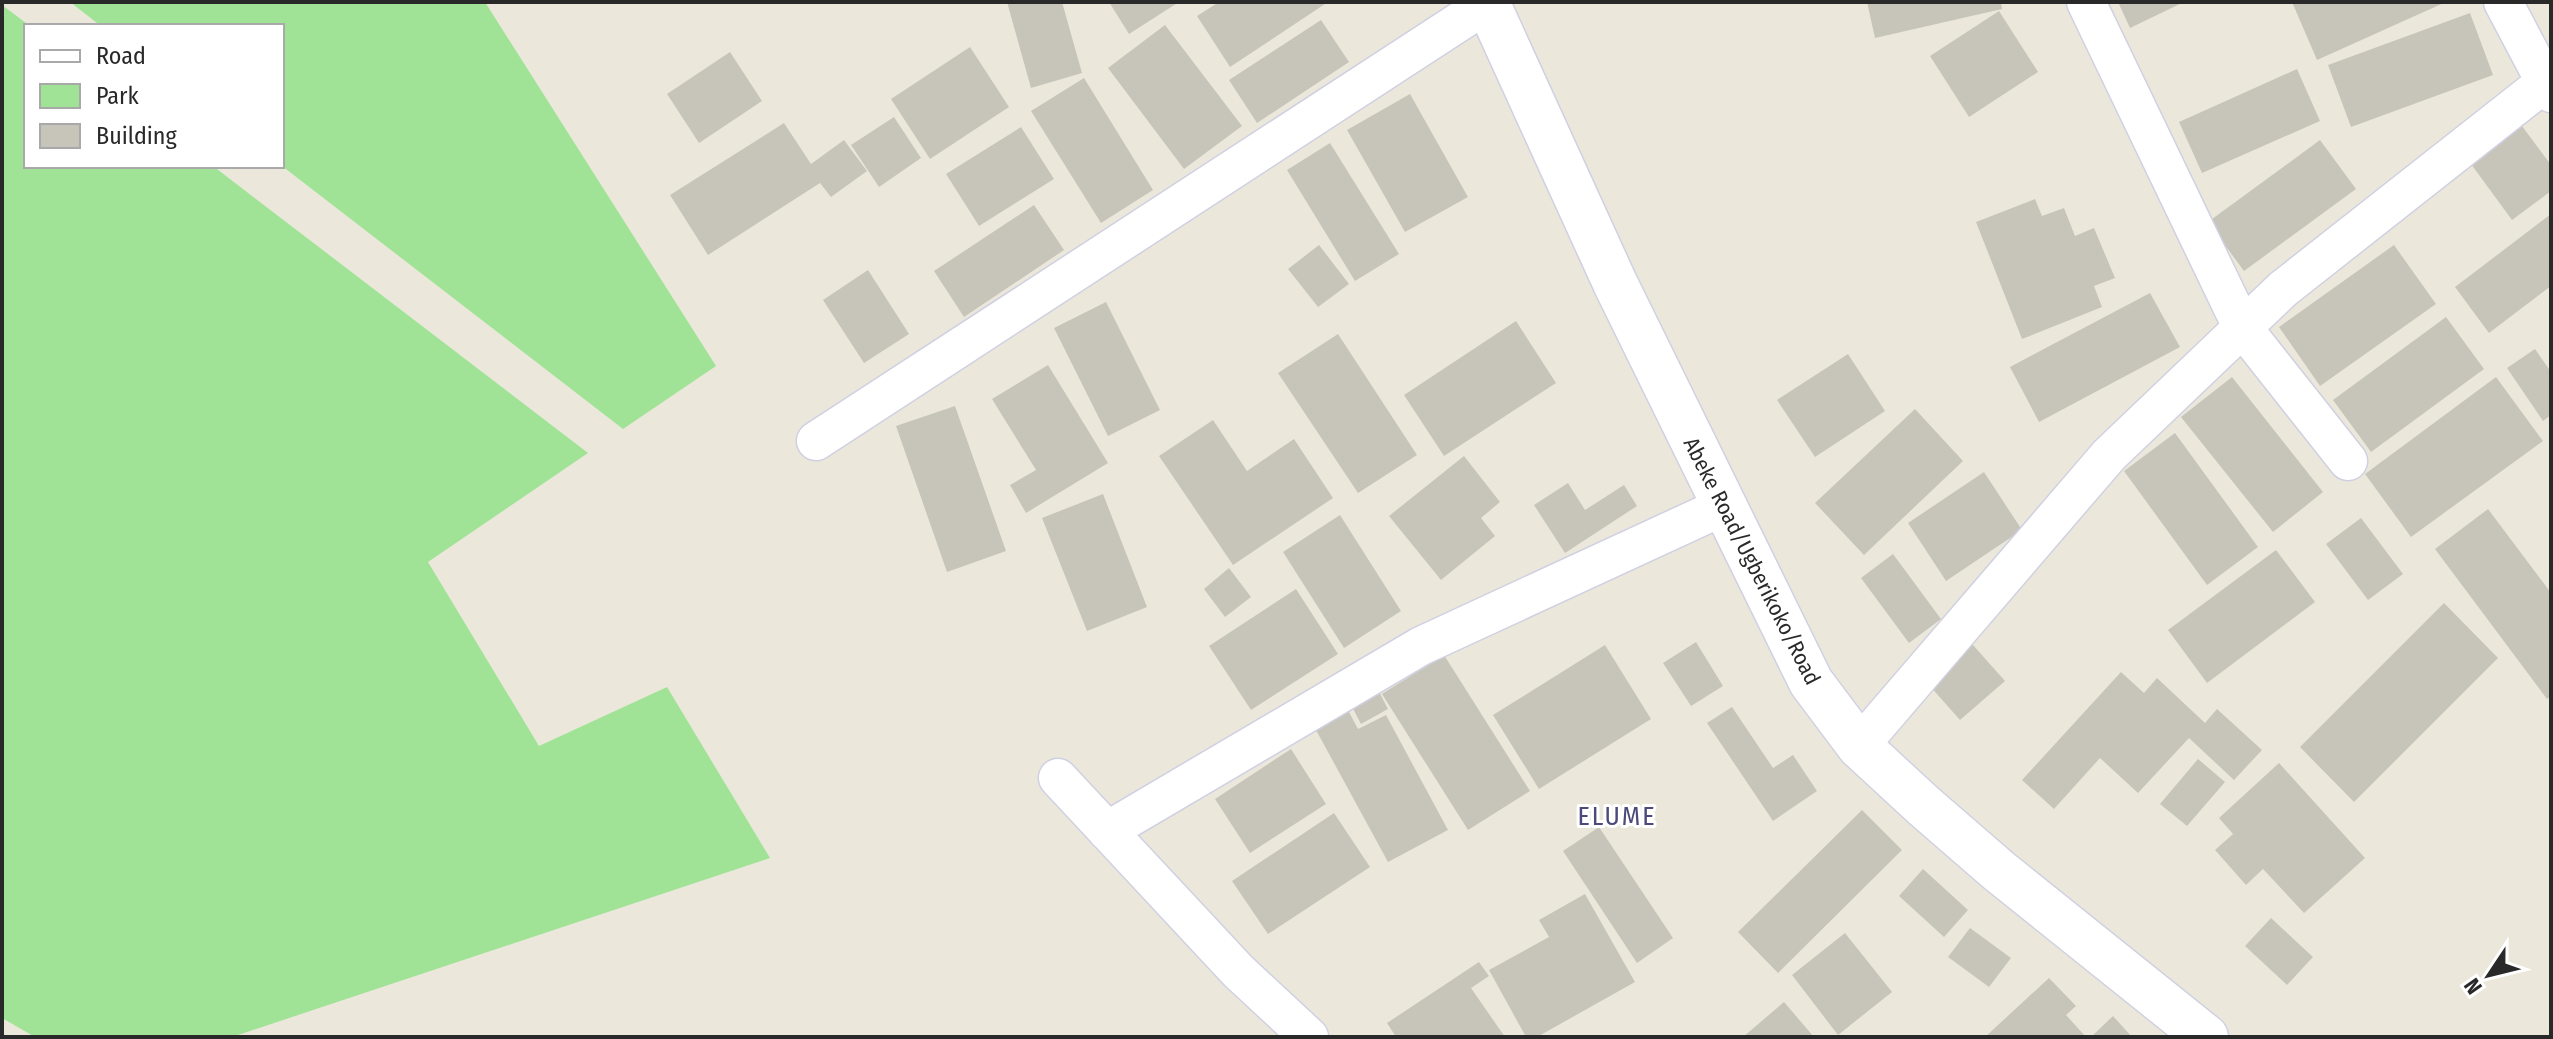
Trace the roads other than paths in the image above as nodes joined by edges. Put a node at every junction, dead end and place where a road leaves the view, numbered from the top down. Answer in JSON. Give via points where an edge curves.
{"nodes":[{"id":1,"x":2086,"y":2,"type":"edge"},
{"id":2,"x":2503,"y":2,"type":"edge"},
{"id":3,"x":1488,"y":3,"type":"edge"},
{"id":4,"x":2549,"y":85,"type":"edge"},
{"id":5,"x":2242,"y":327,"type":"junction"},
{"id":6,"x":816,"y":441,"type":"dead end"},
{"id":7,"x":2348,"y":461,"type":"dead end"},
{"id":8,"x":1722,"y":507,"type":"junction"},
{"id":9,"x":1859,"y":746,"type":"junction"},
{"id":10,"x":1058,"y":778,"type":"dead end"},
{"id":11,"x":1107,"y":831,"type":"junction"},
{"id":12,"x":1309,"y":1037,"type":"edge"},
{"id":13,"x":2206,"y":1037,"type":"edge"}],
"edges":[{"from":1,"to":5,"type":"street"},
{"from":2,"to":4,"type":"street"},
{"from":3,"to":6,"type":"street"},
{"from":3,"to":8,"type":"street","name":"Abeke Road/Ugberikoko/Road"},
{"from":4,"to":5,"type":"street","via":[[2283,289]]},
{"from":5,"to":7,"type":"street"},
{"from":5,"to":9,"type":"street","via":[[2109,455]]},
{"from":8,"to":9,"type":"street","name":"Abeke Road/Ugberikoko/Road","via":[[1811,682]]},
{"from":8,"to":11,"type":"street","via":[[1421,646]]},
{"from":9,"to":13,"type":"street","name":"Abeke Road/Ugberikoko/Road","via":[[1999,871]]},
{"from":10,"to":11,"type":"street"},
{"from":11,"to":12,"type":"street","via":[[1238,971]]}]}
